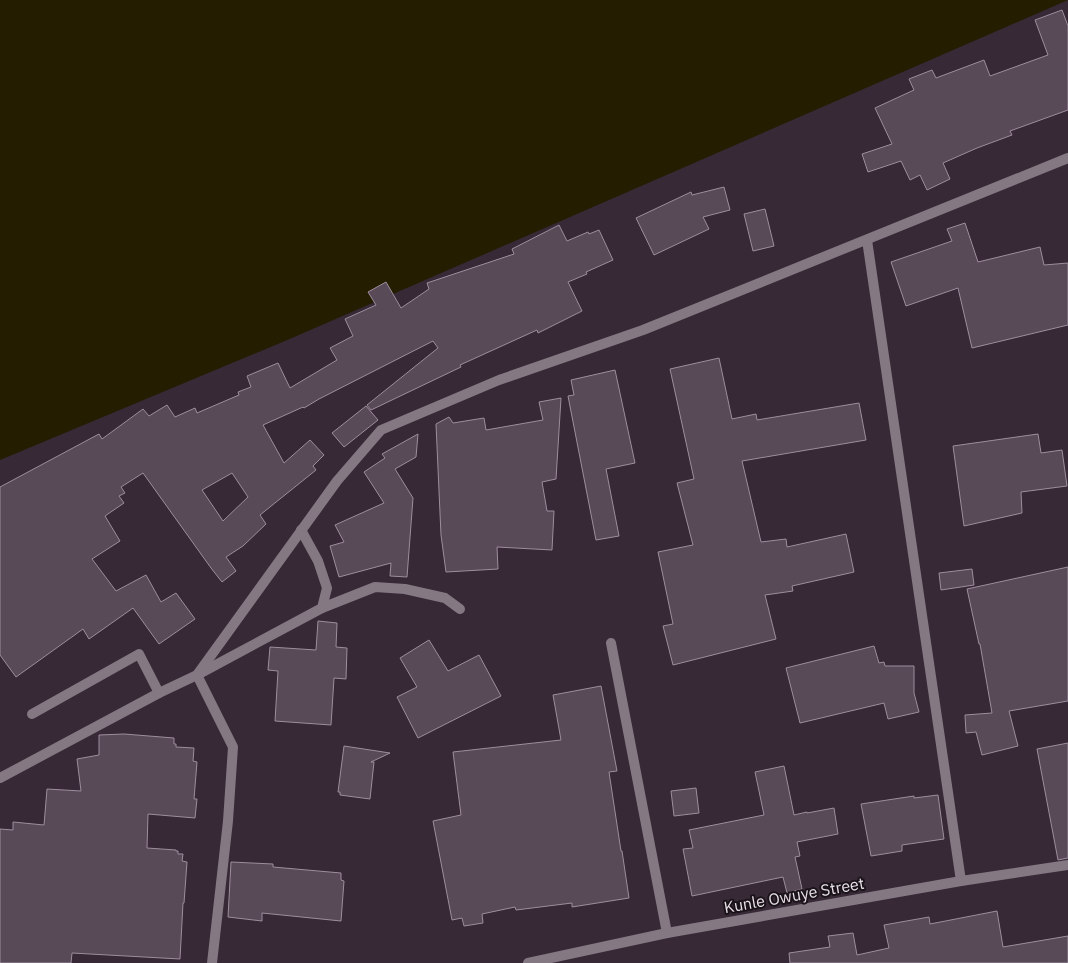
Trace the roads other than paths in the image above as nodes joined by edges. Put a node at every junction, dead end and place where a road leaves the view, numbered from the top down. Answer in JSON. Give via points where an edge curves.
{"nodes":[{"id":1,"x":1068,"y":158,"type":"edge"},
{"id":2,"x":867,"y":240,"type":"junction"},
{"id":3,"x":301,"y":530,"type":"junction"},
{"id":4,"x":322,"y":608,"type":"junction"},
{"id":5,"x":460,"y":609,"type":"dead end"},
{"id":6,"x":610,"y":643,"type":"dead end"},
{"id":7,"x":197,"y":675,"type":"junction"},
{"id":8,"x":159,"y":693,"type":"junction"},
{"id":9,"x":32,"y":714,"type":"dead end"},
{"id":10,"x":0,"y":778,"type":"edge"},
{"id":11,"x":1068,"y":865,"type":"edge"},
{"id":12,"x":962,"y":881,"type":"junction"},
{"id":13,"x":667,"y":933,"type":"junction"},
{"id":14,"x":212,"y":963,"type":"edge"},
{"id":15,"x":528,"y":963,"type":"edge"}],
"edges":[{"from":1,"to":2,"type":"street"},
{"from":2,"to":3,"type":"street","via":[[643,330],[498,380],[381,430]]},
{"from":2,"to":12,"type":"street"},
{"from":3,"to":4,"type":"street","via":[[318,561],[327,588]]},
{"from":3,"to":7,"type":"street"},
{"from":4,"to":5,"type":"street","via":[[375,587],[405,589],[445,598]]},
{"from":4,"to":7,"type":"street"},
{"from":6,"to":13,"type":"street"},
{"from":7,"to":8,"type":"street"},
{"from":7,"to":14,"type":"street","via":[[233,747]]},
{"from":8,"to":9,"type":"street","via":[[139,654]]},
{"from":8,"to":10,"type":"street"},
{"from":11,"to":12,"type":"street","name":"Kunle Owuye Street"},
{"from":12,"to":13,"type":"street","name":"Kunle Owuye Street"},
{"from":13,"to":15,"type":"street","name":"Kunle Owuye Street"}]}
